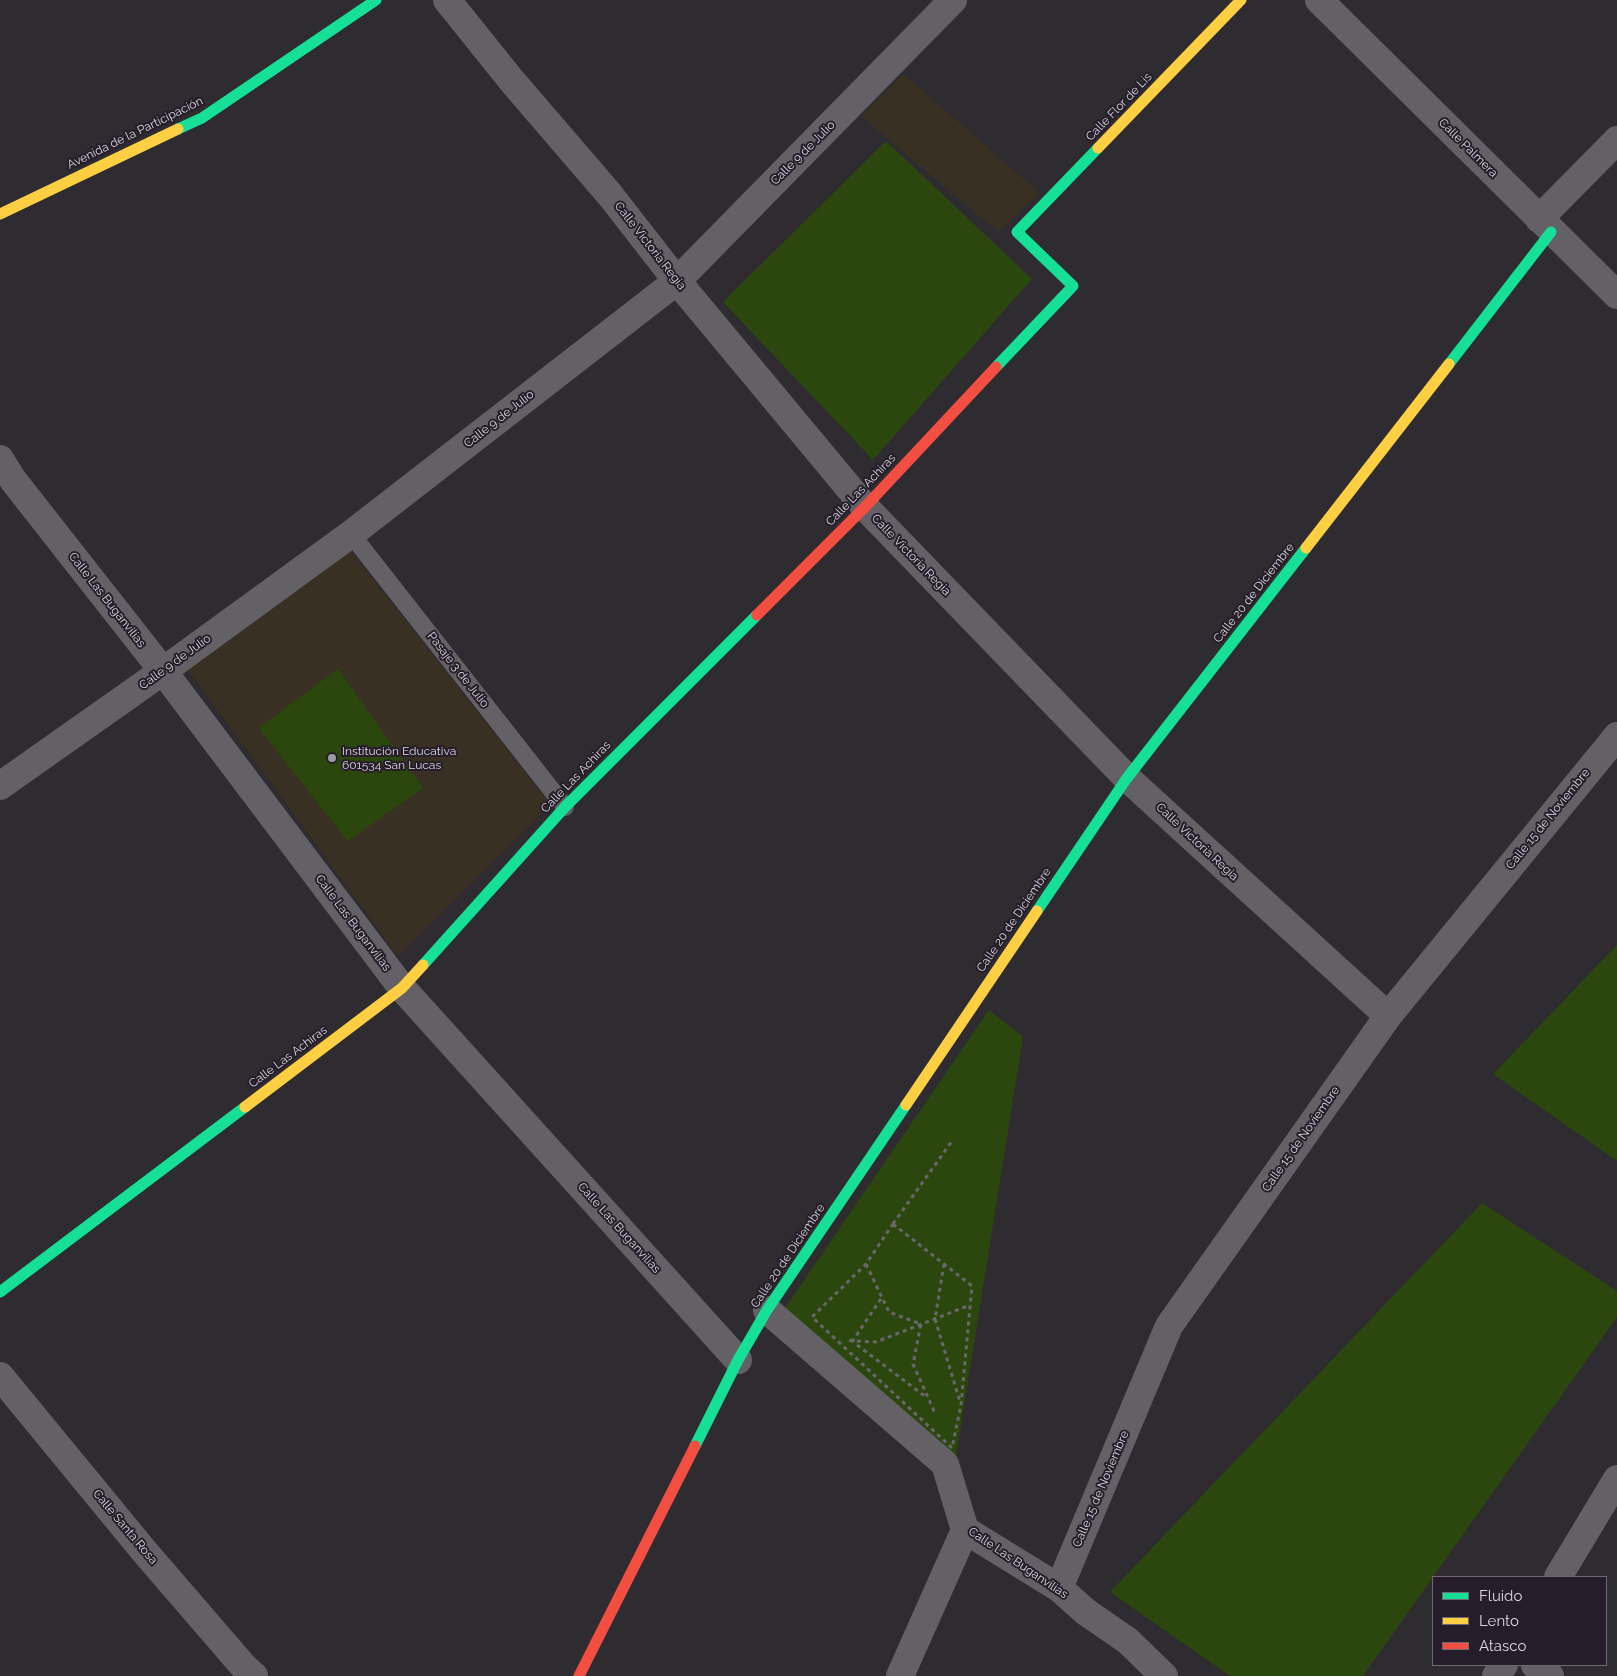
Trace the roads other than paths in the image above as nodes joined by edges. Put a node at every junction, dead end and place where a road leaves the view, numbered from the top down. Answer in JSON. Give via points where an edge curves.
{"nodes":[{"id":1,"x":376,"y":0,"type":"edge"},
{"id":2,"x":448,"y":0,"type":"edge"},
{"id":3,"x":954,"y":0,"type":"edge"},
{"id":4,"x":1241,"y":0,"type":"edge"},
{"id":5,"x":1319,"y":0,"type":"edge"},
{"id":6,"x":1617,"y":140,"type":"edge"},
{"id":7,"x":0,"y":214,"type":"edge"},
{"id":8,"x":1545,"y":225,"type":"junction"},
{"id":9,"x":1016,"y":232,"type":"joint"},
{"id":10,"x":677,"y":280,"type":"junction"},
{"id":11,"x":1617,"y":295,"type":"edge"},
{"id":12,"x":0,"y":459,"type":"edge"},
{"id":13,"x":865,"y":507,"type":"junction"},
{"id":14,"x":351,"y":534,"type":"junction"},
{"id":15,"x":163,"y":671,"type":"junction"},
{"id":16,"x":1617,"y":736,"type":"edge"},
{"id":17,"x":1127,"y":778,"type":"junction"},
{"id":18,"x":0,"y":786,"type":"edge"},
{"id":19,"x":565,"y":807,"type":"junction"},
{"id":20,"x":402,"y":988,"type":"junction"},
{"id":21,"x":1388,"y":1016,"type":"junction"},
{"id":22,"x":0,"y":1292,"type":"edge"},
{"id":23,"x":767,"y":1310,"type":"junction"},
{"id":24,"x":738,"y":1360,"type":"junction"},
{"id":25,"x":0,"y":1376,"type":"edge"},
{"id":26,"x":1617,"y":1480,"type":"edge"},
{"id":27,"x":965,"y":1530,"type":"junction"},
{"id":28,"x":1559,"y":1576,"type":"edge"},
{"id":29,"x":1059,"y":1588,"type":"junction"},
{"id":30,"x":1536,"y":1666,"type":"edge"},
{"id":31,"x":245,"y":1673,"type":"edge"},
{"id":32,"x":579,"y":1676,"type":"edge"},
{"id":33,"x":900,"y":1676,"type":"edge"},
{"id":34,"x":1164,"y":1676,"type":"edge"},
{"id":35,"x":1550,"y":1676,"type":"edge"}],
"edges":[{"from":1,"to":7,"type":"street","name":"Avenida de la Participación","via":[[202,118]]},
{"from":2,"to":10,"type":"street","name":"Calle Victoria Regia"},
{"from":3,"to":10,"type":"street","name":"Calle 9 de Julio"},
{"from":4,"to":9,"type":"street","name":"Calle Flor de Lis"},
{"from":5,"to":8,"type":"street","name":"Calle Palmera"},
{"from":6,"to":8,"type":"street"},
{"from":8,"to":11,"type":"street","name":"Calle Palmera"},
{"from":8,"to":17,"type":"street","name":"Calle 20 de Diciembre"},
{"from":9,"to":13,"type":"street","name":"Calle Las Achiras","via":[[1073,286]]},
{"from":10,"to":13,"type":"street","name":"Calle Victoria Regia"},
{"from":10,"to":14,"type":"street","name":"Calle 9 de Julio"},
{"from":12,"to":15,"type":"street","name":"Calle Las Buganvilias"},
{"from":13,"to":17,"type":"street","name":"Calle Victoria Regia"},
{"from":13,"to":19,"type":"street","name":"Calle Las Achiras"},
{"from":14,"to":15,"type":"street","name":"Calle 9 de Julio"},
{"from":14,"to":19,"type":"lane","name":"Pasaje 3 de Julio"},
{"from":15,"to":18,"type":"street","name":"Calle 9 de Julio"},
{"from":15,"to":20,"type":"street","name":"Calle Las Buganvilias"},
{"from":16,"to":21,"type":"street","name":"Calle 15 de Noviembre"},
{"from":17,"to":21,"type":"street","name":"Calle Victoria Regia"},
{"from":17,"to":23,"type":"street","name":"Calle 20 de Diciembre"},
{"from":19,"to":20,"type":"street","name":"Calle Las Achiras"},
{"from":20,"to":22,"type":"street","name":"Calle Las Achiras"},
{"from":20,"to":24,"type":"street","name":"Calle Las Buganvilias"},
{"from":21,"to":29,"type":"street","name":"Calle 15 de Noviembre","via":[[1169,1326]]},
{"from":23,"to":24,"type":"street","name":"Calle 20 de Diciembre"},
{"from":23,"to":27,"type":"street","name":"Calle Las Buganvilias","via":[[945,1464]]},
{"from":24,"to":32,"type":"street","name":"Calle 20 de Diciembre"},
{"from":25,"to":31,"type":"street","name":"Calle Santa Rosa"},
{"from":26,"to":28,"type":"street"},
{"from":27,"to":29,"type":"street","name":"Calle Las Buganvilias"},
{"from":27,"to":33,"type":"street"},
{"from":29,"to":34,"type":"street","name":"Calle Las Buganvilias","via":[[1086,1612],[1128,1641]]},
{"from":30,"to":35,"type":"street"}]}
